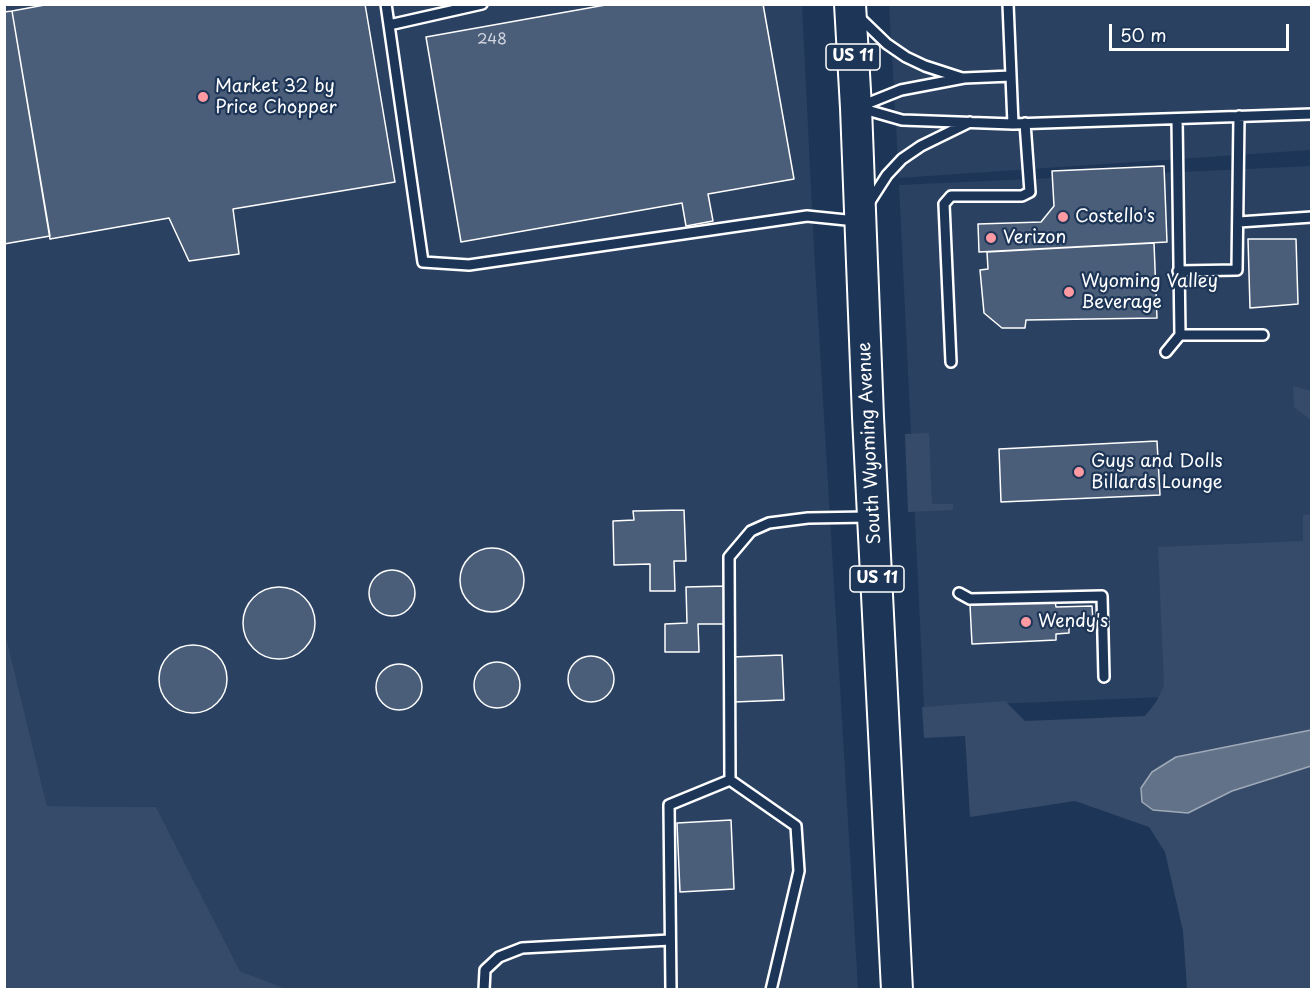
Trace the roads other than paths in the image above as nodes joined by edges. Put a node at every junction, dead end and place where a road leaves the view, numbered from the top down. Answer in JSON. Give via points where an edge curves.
{"nodes":[{"id":1,"x":386,"y":4,"type":"edge"},
{"id":2,"x":482,"y":4,"type":"edge"},
{"id":3,"x":1008,"y":4,"type":"edge"},
{"id":4,"x":850,"y":6,"type":"edge"},
{"id":5,"x":389,"y":25,"type":"junction"},
{"id":6,"x":1011,"y":76,"type":"junction"},
{"id":7,"x":964,"y":78,"type":"junction"},
{"id":8,"x":856,"y":108,"type":"junction"},
{"id":9,"x":1311,"y":114,"type":"edge"},
{"id":10,"x":1239,"y":116,"type":"junction"},
{"id":11,"x":1177,"y":119,"type":"junction"},
{"id":12,"x":970,"y":122,"type":"junction"},
{"id":13,"x":1025,"y":123,"type":"junction"},
{"id":14,"x":1013,"y":124,"type":"junction"},
{"id":15,"x":1311,"y":217,"type":"edge"},
{"id":16,"x":861,"y":222,"type":"junction"},
{"id":17,"x":1239,"y":222,"type":"junction"},
{"id":18,"x":1178,"y":271,"type":"junction"},
{"id":19,"x":1180,"y":335,"type":"junction"},
{"id":20,"x":1263,"y":336,"type":"dead end"},
{"id":21,"x":1166,"y":352,"type":"dead end"},
{"id":22,"x":951,"y":362,"type":"dead end"},
{"id":23,"x":873,"y":517,"type":"junction"},
{"id":24,"x":959,"y":593,"type":"dead end"},
{"id":25,"x":1104,"y":677,"type":"dead end"},
{"id":26,"x":730,"y":780,"type":"junction"},
{"id":27,"x":670,"y":940,"type":"junction"},
{"id":28,"x":484,"y":990,"type":"edge"},
{"id":29,"x":671,"y":990,"type":"edge"},
{"id":30,"x":771,"y":990,"type":"edge"},
{"id":31,"x":897,"y":990,"type":"edge"}],
"edges":[{"from":1,"to":5,"type":"lane"},
{"from":2,"to":5,"type":"lane"},
{"from":3,"to":6,"type":"lane"},
{"from":4,"to":7,"type":"lane","via":[[878,36],[906,57]]},
{"from":4,"to":8,"type":"main road","name":"South Wyoming Avenue","number":"US 11"},
{"from":5,"to":16,"type":"lane","via":[[423,262],[469,265],[807,216]]},
{"from":6,"to":7,"type":"lane"},
{"from":6,"to":14,"type":"lane"},
{"from":7,"to":8,"type":"lane","via":[[901,90]]},
{"from":8,"to":12,"type":"lane","via":[[902,120]]},
{"from":8,"to":16,"type":"main road","name":"South Wyoming Avenue","number":"US 11"},
{"from":9,"to":10,"type":"lane"},
{"from":10,"to":11,"type":"lane"},
{"from":10,"to":17,"type":"lane"},
{"from":11,"to":13,"type":"lane"},
{"from":11,"to":18,"type":"lane"},
{"from":12,"to":14,"type":"lane"},
{"from":12,"to":16,"type":"lane","via":[[902,159],[874,192]]},
{"from":13,"to":14,"type":"lane"},
{"from":13,"to":22,"type":"lane","via":[[1030,192],[1022,196],[951,196],[944,204]]},
{"from":15,"to":17,"type":"lane"},
{"from":16,"to":23,"type":"main road","name":"South Wyoming Avenue","number":"US 11"},
{"from":17,"to":18,"type":"lane","via":[[1237,270]]},
{"from":18,"to":19,"type":"lane"},
{"from":19,"to":20,"type":"lane"},
{"from":19,"to":21,"type":"lane"},
{"from":23,"to":26,"type":"lane","via":[[808,518],[769,524],[751,531],[729,557]]},
{"from":23,"to":31,"type":"main road","name":"South Wyoming Avenue","number":"US 11"},
{"from":24,"to":25,"type":"lane","via":[[970,599],[1102,596]]},
{"from":26,"to":27,"type":"lane","via":[[669,805]]},
{"from":26,"to":30,"type":"lane","via":[[796,826],[799,871]]},
{"from":27,"to":28,"type":"lane","via":[[522,948],[499,957],[485,969]]},
{"from":27,"to":29,"type":"lane"}]}
